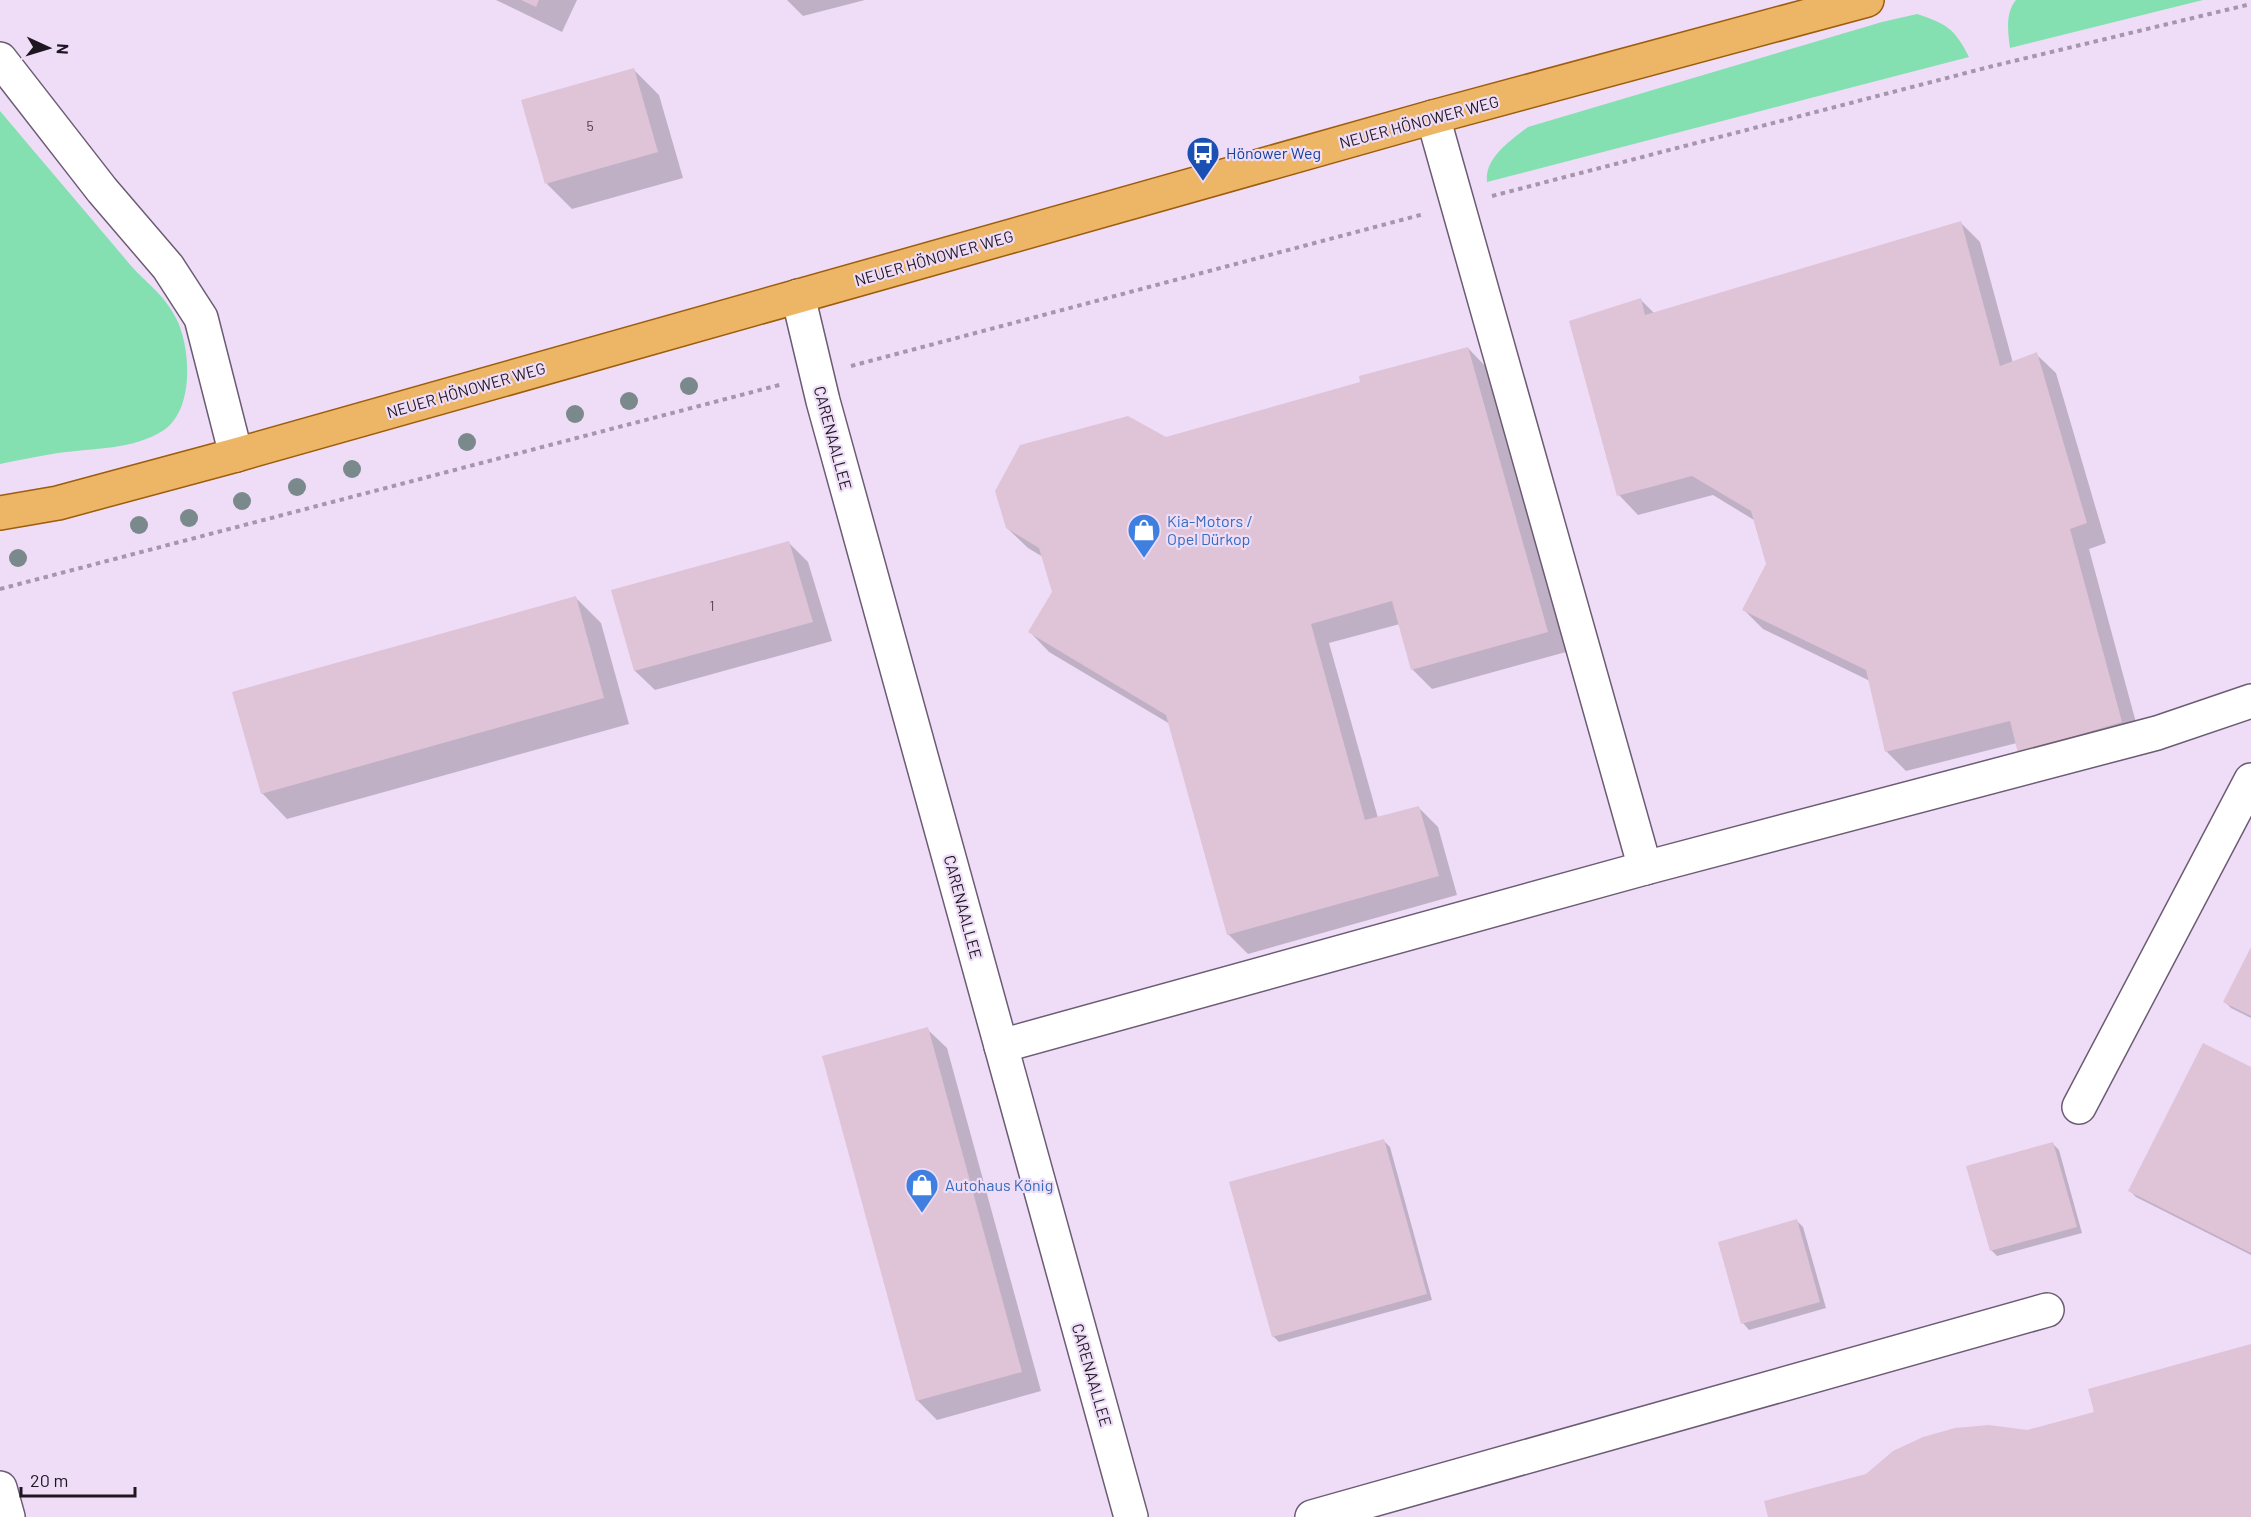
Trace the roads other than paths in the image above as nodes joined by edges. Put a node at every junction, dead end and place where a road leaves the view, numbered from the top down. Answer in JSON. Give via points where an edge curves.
{"nodes":[{"id":1,"x":1867,"y":0,"type":"edge"},
{"id":2,"x":0,"y":59,"type":"edge"},
{"id":3,"x":1433,"y":117,"type":"junction"},
{"id":4,"x":798,"y":296,"type":"junction"},
{"id":5,"x":236,"y":454,"type":"junction"},
{"id":6,"x":0,"y":513,"type":"edge"},
{"id":7,"x":2251,"y":701,"type":"edge"},
{"id":8,"x":2251,"y":780,"type":"edge"},
{"id":9,"x":1645,"y":868,"type":"junction"},
{"id":10,"x":1001,"y":1046,"type":"junction"},
{"id":11,"x":2079,"y":1107,"type":"dead end"},
{"id":12,"x":2047,"y":1310,"type":"dead end"},
{"id":13,"x":0,"y":1488,"type":"edge"},
{"id":14,"x":8,"y":1517,"type":"edge"},
{"id":15,"x":1131,"y":1517,"type":"edge"},
{"id":16,"x":1312,"y":1517,"type":"edge"}],
"edges":[{"from":1,"to":3,"type":"main road","name":"NEUER HÖNOWER WEG"},
{"from":2,"to":5,"type":"street","via":[[168,267],[201,318]]},
{"from":3,"to":4,"type":"main road","name":"NEUER HÖNOWER WEG"},
{"from":3,"to":9,"type":"street"},
{"from":4,"to":5,"type":"main road","name":"NEUER HÖNOWER WEG"},
{"from":4,"to":10,"type":"street","name":"CARENAALLEE","via":[[816,375]]},
{"from":5,"to":6,"type":"main road","name":"NEUER HÖNOWER WEG","via":[[58,503]]},
{"from":7,"to":9,"type":"street","via":[[2157,733]]},
{"from":8,"to":11,"type":"street"},
{"from":9,"to":10,"type":"street"},
{"from":10,"to":15,"type":"street","name":"CARENAALLEE"},
{"from":12,"to":16,"type":"street"},
{"from":13,"to":14,"type":"street"}]}
